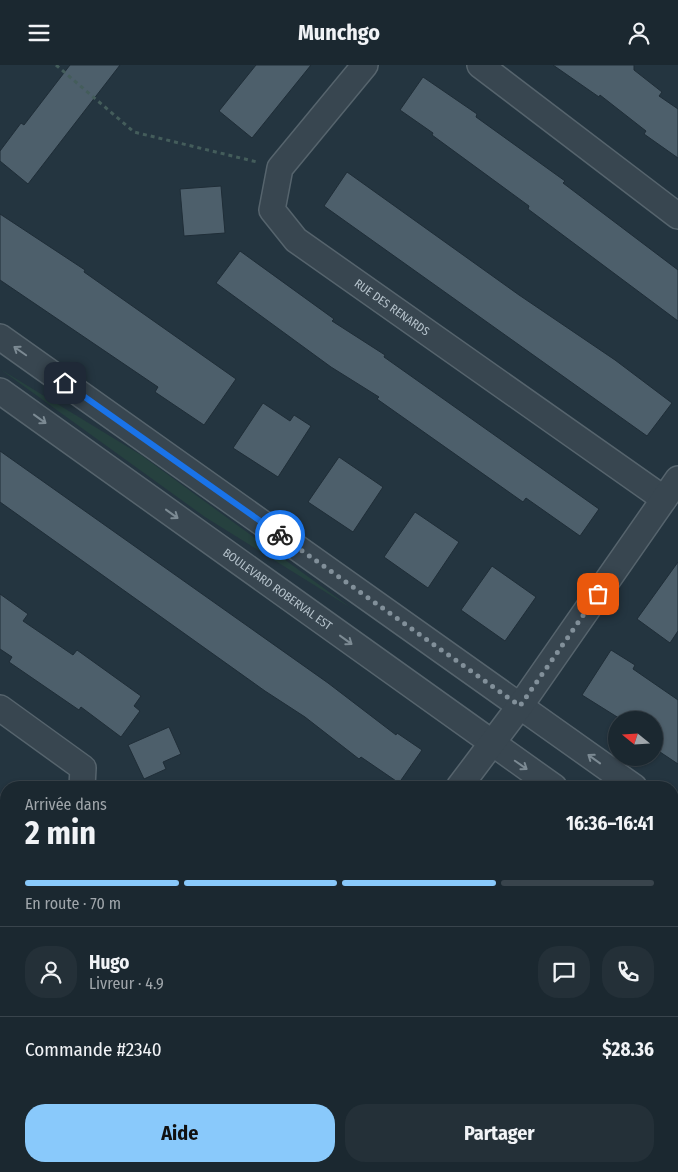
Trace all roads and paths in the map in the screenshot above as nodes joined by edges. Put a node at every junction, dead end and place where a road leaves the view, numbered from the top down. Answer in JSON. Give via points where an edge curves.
{"nodes":[{"id":1,"x":56,"y":65,"type":"edge"},
{"id":2,"x":366,"y":65,"type":"edge"},
{"id":3,"x":480,"y":65,"type":"edge"},
{"id":4,"x":280,"y":168,"type":"junction"},
{"id":5,"x":678,"y":216,"type":"edge"},
{"id":6,"x":0,"y":337,"type":"edge"},
{"id":7,"x":0,"y":391,"type":"edge"},
{"id":8,"x":671,"y":489,"type":"edge"},
{"id":9,"x":520,"y":706,"type":"junction"},
{"id":10,"x":0,"y":708,"type":"edge"},
{"id":11,"x":492,"y":744,"type":"junction"},
{"id":12,"x":82,"y":781,"type":"edge"},
{"id":13,"x":463,"y":781,"type":"edge"},
{"id":14,"x":545,"y":781,"type":"edge"},
{"id":15,"x":626,"y":781,"type":"edge"}],
"edges":[{"from":1,"to":4,"type":"path","via":[[134,132]]},
{"from":2,"to":4,"type":"street","name":"RUE DES RENARDS"},
{"from":3,"to":5,"type":"street"},
{"from":4,"to":8,"type":"street","name":"RUE DES RENARDS","via":[[272,210],[296,240]]},
{"from":9,"to":6,"type":"street","one_way":true},
{"from":7,"to":11,"type":"street","name":"BOULEVARD ROBERVAL EST","one_way":true},
{"from":8,"to":9,"type":"street","name":"RUE DES RENARDS"},
{"from":9,"to":11,"type":"street","name":"RUE DES RENARDS"},
{"from":15,"to":9,"type":"street","one_way":true},
{"from":10,"to":12,"type":"street","via":[[83,768]]},
{"from":11,"to":13,"type":"street","name":"RUE DES RENARDS"},
{"from":11,"to":14,"type":"street","name":"BOULEVARD ROBERVAL EST","one_way":true}]}
